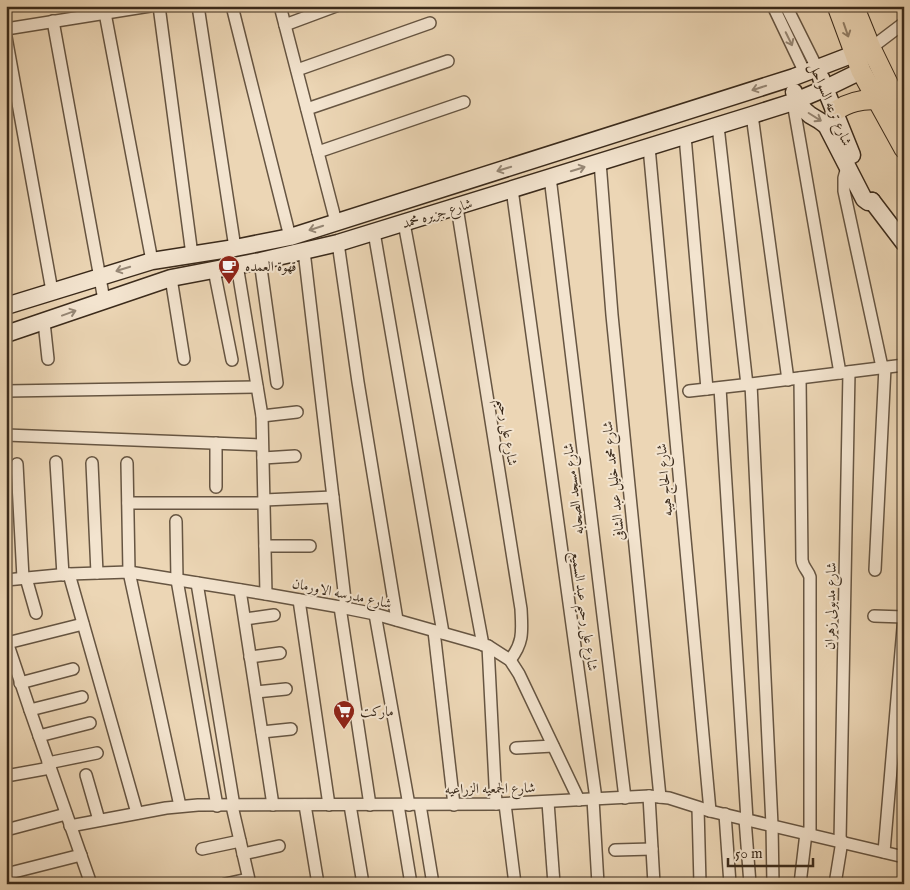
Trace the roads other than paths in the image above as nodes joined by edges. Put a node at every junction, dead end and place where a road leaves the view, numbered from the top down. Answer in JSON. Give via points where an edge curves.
{"nodes":[{"id":1,"x":72,"y":6,"type":"edge"},
{"id":2,"x":150,"y":6,"type":"edge"},
{"id":3,"x":159,"y":6,"type":"edge"},
{"id":4,"x":198,"y":6,"type":"edge"},
{"id":5,"x":232,"y":6,"type":"edge"},
{"id":6,"x":280,"y":6,"type":"edge"},
{"id":7,"x":336,"y":6,"type":"edge"},
{"id":8,"x":773,"y":6,"type":"edge"},
{"id":9,"x":786,"y":6,"type":"edge"},
{"id":10,"x":838,"y":6,"type":"edge"},
{"id":11,"x":854,"y":6,"type":"edge"},
{"id":12,"x":127,"y":8,"type":"edge"},
{"id":13,"x":105,"y":13,"type":"junction"},
{"id":14,"x":77,"y":18,"type":"junction"},
{"id":15,"x":53,"y":21,"type":"junction"},
{"id":16,"x":430,"y":23,"type":"dead end"},
{"id":17,"x":904,"y":23,"type":"edge"},
{"id":18,"x":285,"y":24,"type":"junction"},
{"id":19,"x":6,"y":29,"type":"edge"},
{"id":20,"x":6,"y":37,"type":"edge"},
{"id":21,"x":862,"y":58,"type":"junction"},
{"id":22,"x":448,"y":61,"type":"dead end"},
{"id":23,"x":297,"y":70,"type":"junction"},
{"id":24,"x":805,"y":73,"type":"junction"},
{"id":25,"x":826,"y":88,"type":"junction"},
{"id":26,"x":891,"y":93,"type":"edge"},
{"id":27,"x":795,"y":101,"type":"junction"},
{"id":28,"x":464,"y":102,"type":"dead end"},
{"id":29,"x":307,"y":110,"type":"junction"},
{"id":30,"x":835,"y":111,"type":"junction"},
{"id":31,"x":752,"y":115,"type":"junction"},
{"id":32,"x":904,"y":116,"type":"edge"},
{"id":33,"x":718,"y":126,"type":"junction"},
{"id":34,"x":685,"y":136,"type":"junction"},
{"id":35,"x":649,"y":147,"type":"junction"},
{"id":36,"x":904,"y":149,"type":"edge"},
{"id":37,"x":318,"y":152,"type":"junction"},
{"id":38,"x":529,"y":161,"type":"junction"},
{"id":39,"x":600,"y":162,"type":"junction"},
{"id":40,"x":847,"y":167,"type":"junction"},
{"id":41,"x":543,"y":179,"type":"junction"},
{"id":42,"x":512,"y":189,"type":"junction"},
{"id":43,"x":872,"y":201,"type":"junction"},
{"id":44,"x":456,"y":207,"type":"junction"},
{"id":45,"x":336,"y":222,"type":"junction"},
{"id":46,"x":404,"y":223,"type":"junction"},
{"id":47,"x":374,"y":232,"type":"junction"},
{"id":48,"x":290,"y":237,"type":"junction"},
{"id":49,"x":338,"y":243,"type":"junction"},
{"id":50,"x":904,"y":243,"type":"edge"},
{"id":51,"x":235,"y":248,"type":"junction"},
{"id":52,"x":304,"y":251,"type":"junction"},
{"id":53,"x":192,"y":255,"type":"junction"},
{"id":54,"x":152,"y":260,"type":"junction"},
{"id":55,"x":260,"y":261,"type":"junction"},
{"id":56,"x":237,"y":265,"type":"junction"},
{"id":57,"x":214,"y":270,"type":"junction"},
{"id":58,"x":100,"y":276,"type":"junction"},
{"id":59,"x":171,"y":278,"type":"junction"},
{"id":60,"x":52,"y":291,"type":"junction"},
{"id":61,"x":104,"y":300,"type":"junction"},
{"id":62,"x":6,"y":306,"type":"edge"},
{"id":63,"x":44,"y":322,"type":"junction"},
{"id":64,"x":6,"y":334,"type":"edge"},
{"id":65,"x":48,"y":359,"type":"dead end"},
{"id":66,"x":184,"y":359,"type":"dead end"},
{"id":67,"x":232,"y":360,"type":"dead end"},
{"id":68,"x":904,"y":365,"type":"edge"},
{"id":69,"x":883,"y":367,"type":"junction"},
{"id":70,"x":844,"y":372,"type":"junction"},
{"id":71,"x":800,"y":378,"type":"junction"},
{"id":72,"x":788,"y":380,"type":"junction"},
{"id":73,"x":277,"y":383,"type":"dead end"},
{"id":74,"x":749,"y":385,"type":"junction"},
{"id":75,"x":257,"y":387,"type":"junction"},
{"id":76,"x":720,"y":388,"type":"junction"},
{"id":77,"x":707,"y":389,"type":"junction"},
{"id":78,"x":6,"y":391,"type":"edge"},
{"id":79,"x":689,"y":391,"type":"dead end"},
{"id":80,"x":297,"y":412,"type":"dead end"},
{"id":81,"x":262,"y":416,"type":"junction"},
{"id":82,"x":6,"y":436,"type":"edge"},
{"id":83,"x":216,"y":443,"type":"junction"},
{"id":84,"x":262,"y":445,"type":"junction"},
{"id":85,"x":295,"y":456,"type":"dead end"},
{"id":86,"x":263,"y":458,"type":"junction"},
{"id":87,"x":56,"y":462,"type":"dead end"},
{"id":88,"x":92,"y":463,"type":"dead end"},
{"id":89,"x":127,"y":463,"type":"dead end"},
{"id":90,"x":17,"y":464,"type":"dead end"},
{"id":91,"x":216,"y":486,"type":"dead end"},
{"id":92,"x":333,"y":497,"type":"junction"},
{"id":93,"x":264,"y":502,"type":"junction"},
{"id":94,"x":128,"y":503,"type":"junction"},
{"id":95,"x":176,"y":521,"type":"dead end"},
{"id":96,"x":265,"y":546,"type":"junction"},
{"id":97,"x":310,"y":546,"type":"dead end"},
{"id":98,"x":875,"y":570,"type":"dead end"},
{"id":99,"x":129,"y":572,"type":"junction"},
{"id":100,"x":97,"y":573,"type":"junction"},
{"id":101,"x":66,"y":574,"type":"junction"},
{"id":102,"x":24,"y":578,"type":"junction"},
{"id":103,"x":6,"y":580,"type":"edge"},
{"id":104,"x":177,"y":580,"type":"junction"},
{"id":105,"x":197,"y":583,"type":"junction"},
{"id":106,"x":240,"y":590,"type":"junction"},
{"id":107,"x":266,"y":594,"type":"junction"},
{"id":108,"x":299,"y":600,"type":"junction"},
{"id":109,"x":343,"y":607,"type":"junction"},
{"id":110,"x":36,"y":613,"type":"dead end"},
{"id":111,"x":375,"y":614,"type":"junction"},
{"id":112,"x":274,"y":615,"type":"dead end"},
{"id":113,"x":874,"y":616,"type":"dead end"},
{"id":114,"x":904,"y":616,"type":"edge"},
{"id":115,"x":245,"y":619,"type":"junction"},
{"id":116,"x":397,"y":620,"type":"junction"},
{"id":117,"x":83,"y":624,"type":"junction"},
{"id":118,"x":438,"y":632,"type":"junction"},
{"id":119,"x":7,"y":641,"type":"edge"},
{"id":120,"x":903,"y":644,"type":"edge"},
{"id":121,"x":486,"y":646,"type":"junction"},
{"id":122,"x":280,"y":653,"type":"dead end"},
{"id":123,"x":250,"y":657,"type":"junction"},
{"id":124,"x":510,"y":660,"type":"junction"},
{"id":125,"x":73,"y":669,"type":"dead end"},
{"id":126,"x":14,"y":676,"type":"edge"},
{"id":127,"x":286,"y":689,"type":"dead end"},
{"id":128,"x":256,"y":692,"type":"junction"},
{"id":129,"x":82,"y":697,"type":"dead end"},
{"id":130,"x":900,"y":701,"type":"edge"},
{"id":131,"x":30,"y":710,"type":"junction"},
{"id":132,"x":90,"y":723,"type":"dead end"},
{"id":133,"x":292,"y":729,"type":"dead end"},
{"id":134,"x":262,"y":732,"type":"junction"},
{"id":135,"x":39,"y":736,"type":"junction"},
{"id":136,"x":554,"y":746,"type":"junction"},
{"id":137,"x":516,"y":748,"type":"dead end"},
{"id":138,"x":97,"y":753,"type":"dead end"},
{"id":139,"x":49,"y":766,"type":"junction"},
{"id":140,"x":86,"y":775,"type":"dead end"},
{"id":141,"x":6,"y":776,"type":"edge"},
{"id":142,"x":654,"y":797,"type":"junction"},
{"id":143,"x":625,"y":798,"type":"junction"},
{"id":144,"x":594,"y":799,"type":"junction"},
{"id":145,"x":579,"y":800,"type":"junction"},
{"id":146,"x":548,"y":802,"type":"junction"},
{"id":147,"x":500,"y":804,"type":"junction"},
{"id":148,"x":273,"y":805,"type":"junction"},
{"id":149,"x":305,"y":805,"type":"junction"},
{"id":150,"x":330,"y":805,"type":"junction"},
{"id":151,"x":350,"y":805,"type":"junction"},
{"id":152,"x":370,"y":805,"type":"junction"},
{"id":153,"x":409,"y":805,"type":"junction"},
{"id":154,"x":454,"y":805,"type":"junction"},
{"id":155,"x":180,"y":806,"type":"junction"},
{"id":156,"x":217,"y":806,"type":"junction"},
{"id":157,"x":233,"y":806,"type":"junction"},
{"id":158,"x":698,"y":808,"type":"junction"},
{"id":159,"x":710,"y":811,"type":"junction"},
{"id":160,"x":137,"y":813,"type":"junction"},
{"id":161,"x":725,"y":814,"type":"junction"},
{"id":162,"x":746,"y":819,"type":"junction"},
{"id":163,"x":68,"y":820,"type":"junction"},
{"id":164,"x":98,"y":820,"type":"junction"},
{"id":165,"x":772,"y":825,"type":"junction"},
{"id":166,"x":6,"y":830,"type":"edge"},
{"id":167,"x":808,"y":834,"type":"junction"},
{"id":168,"x":240,"y":841,"type":"junction"},
{"id":169,"x":841,"y":841,"type":"junction"},
{"id":170,"x":279,"y":846,"type":"dead end"},
{"id":171,"x":202,"y":849,"type":"dead end"},
{"id":172,"x":652,"y":849,"type":"junction"},
{"id":173,"x":615,"y":850,"type":"dead end"},
{"id":174,"x":884,"y":852,"type":"junction"},
{"id":175,"x":243,"y":854,"type":"junction"},
{"id":176,"x":81,"y":855,"type":"junction"},
{"id":177,"x":904,"y":857,"type":"edge"},
{"id":178,"x":6,"y":874,"type":"edge"},
{"id":179,"x":249,"y":881,"type":"edge"},
{"id":180,"x":91,"y":884,"type":"edge"},
{"id":181,"x":225,"y":884,"type":"edge"},
{"id":182,"x":318,"y":884,"type":"edge"},
{"id":183,"x":364,"y":884,"type":"edge"},
{"id":184,"x":412,"y":884,"type":"edge"},
{"id":185,"x":433,"y":884,"type":"edge"},
{"id":186,"x":515,"y":884,"type":"edge"},
{"id":187,"x":554,"y":884,"type":"edge"},
{"id":188,"x":598,"y":884,"type":"edge"},
{"id":189,"x":654,"y":884,"type":"edge"},
{"id":190,"x":700,"y":884,"type":"edge"},
{"id":191,"x":730,"y":884,"type":"edge"},
{"id":192,"x":750,"y":884,"type":"edge"},
{"id":193,"x":773,"y":884,"type":"edge"},
{"id":194,"x":800,"y":884,"type":"edge"},
{"id":195,"x":835,"y":884,"type":"edge"}],
"edges":[{"from":1,"to":14,"type":"street"},
{"from":2,"to":12,"type":"street"},
{"from":3,"to":53,"type":"street"},
{"from":4,"to":51,"type":"street"},
{"from":5,"to":48,"type":"street"},
{"from":6,"to":18,"type":"street"},
{"from":7,"to":18,"type":"street"},
{"from":8,"to":24,"type":"street","name":"شارع ترعه السواحل","one_way":true},
{"from":9,"to":24,"type":"street","name":"شارع ترعه السواحل"},
{"from":10,"to":21,"type":"main road","one_way":true},
{"from":11,"to":21,"type":"main road"},
{"from":12,"to":13,"type":"street"},
{"from":13,"to":14,"type":"street"},
{"from":13,"to":54,"type":"street"},
{"from":14,"to":15,"type":"street"},
{"from":15,"to":19,"type":"street"},
{"from":15,"to":58,"type":"street"},
{"from":16,"to":23,"type":"street"},
{"from":17,"to":21,"type":"street"},
{"from":18,"to":23,"type":"street"},
{"from":20,"to":60,"type":"street"},
{"from":21,"to":24,"type":"main road","name":"شارع جزيره محمد"},
{"from":21,"to":25,"type":"main road","name":"شارع جزيره محمد"},
{"from":21,"to":26,"type":"main road"},
{"from":21,"to":26,"type":"main road"},
{"from":22,"to":29,"type":"street"},
{"from":23,"to":29,"type":"street"},
{"from":24,"to":25,"type":"main road","name":"شارع ترعه السواحل"},
{"from":24,"to":27,"type":"main road","name":"شارع ترعه السواحل","via":[[794,91]]},
{"from":24,"to":38,"type":"main road","name":"شارع جزيره محمد","one_way":true},
{"from":25,"to":27,"type":"main road","name":"شارع جزيره محمد"},
{"from":25,"to":30,"type":"main road","name":"شارع ترعه السواحل"},
{"from":26,"to":30,"type":"main road","via":[[859,100]]},
{"from":26,"to":32,"type":"main road"},
{"from":26,"to":36,"type":"main road"},
{"from":27,"to":31,"type":"main road","name":"شارع جزيره محمد"},
{"from":27,"to":40,"type":"main road","name":"شارع ترعه السواحل","one_way":true,"via":[[827,127]]},
{"from":27,"to":70,"type":"street","name":"شارع مدبولى زهران"},
{"from":28,"to":37,"type":"street"},
{"from":29,"to":37,"type":"street"},
{"from":30,"to":43,"type":"main road","name":"شارع ترعه السواحل","via":[[857,164],[873,192],[875,197]]},
{"from":31,"to":33,"type":"main road","name":"شارع جزيره محمد"},
{"from":31,"to":72,"type":"street"},
{"from":33,"to":34,"type":"main road","name":"شارع جزيره محمد"},
{"from":33,"to":74,"type":"street"},
{"from":34,"to":35,"type":"main road","name":"شارع جزيره محمد"},
{"from":34,"to":77,"type":"street"},
{"from":35,"to":39,"type":"main road","name":"شارع جزيره محمد"},
{"from":35,"to":159,"type":"street","name":"شارع الحاج هيبه"},
{"from":37,"to":45,"type":"street"},
{"from":38,"to":41,"type":"main road"},
{"from":38,"to":45,"type":"main road","name":"شارع جزيره محمد","one_way":true},
{"from":41,"to":39,"type":"main road","name":"شارع جزيره محمد","one_way":true},
{"from":39,"to":142,"type":"street","name":"شارع محمد خليل عبد الشافى"},
{"from":40,"to":43,"type":"main road","name":"شارع ترعه السواحل","via":[[864,200]]},
{"from":40,"to":69,"type":"street","via":[[844,191]]},
{"from":41,"to":42,"type":"main road","name":"شارع جزيره محمد"},
{"from":41,"to":143,"type":"street","name":"شارع مسجد الصحابه"},
{"from":42,"to":44,"type":"main road","name":"شارع جزيره محمد"},
{"from":42,"to":144,"type":"street","name":"شارع على رحيم عبد السميع"},
{"from":43,"to":50,"type":"main road","name":"شارع ترعه السواحل"},
{"from":44,"to":46,"type":"main road","name":"شارع جزيره محمد"},
{"from":44,"to":124,"type":"street","name":"شارع على رحيم","via":[[521,609],[521,640]]},
{"from":45,"to":48,"type":"main road","name":"شارع جزيره محمد","one_way":true},
{"from":46,"to":47,"type":"main road","name":"شارع جزيره محمد"},
{"from":46,"to":121,"type":"street"},
{"from":47,"to":49,"type":"main road","name":"شارع جزيره محمد"},
{"from":47,"to":118,"type":"street"},
{"from":48,"to":51,"type":"main road","name":"شارع جزيره محمد"},
{"from":49,"to":52,"type":"main road","name":"شارع جزيره محمد"},
{"from":49,"to":116,"type":"street"},
{"from":51,"to":53,"type":"main road","name":"شارع جزيره محمد"},
{"from":52,"to":55,"type":"main road","name":"شارع جزيره محمد"},
{"from":52,"to":92,"type":"street"},
{"from":53,"to":54,"type":"main road","name":"شارع جزيره محمد"},
{"from":54,"to":58,"type":"main road","name":"شارع جزيره محمد","one_way":true},
{"from":55,"to":56,"type":"main road","name":"شارع جزيره محمد"},
{"from":55,"to":73,"type":"street"},
{"from":56,"to":57,"type":"main road","name":"شارع جزيره محمد"},
{"from":56,"to":75,"type":"street"},
{"from":57,"to":59,"type":"main road","name":"شارع جزيره محمد"},
{"from":57,"to":67,"type":"street"},
{"from":58,"to":60,"type":"main road","name":"شارع جزيره محمد"},
{"from":58,"to":61,"type":"street"},
{"from":59,"to":61,"type":"main road","name":"شارع جزيره محمد"},
{"from":59,"to":66,"type":"street"},
{"from":60,"to":62,"type":"main road","name":"شارع جزيره محمد"},
{"from":63,"to":61,"type":"main road","name":"شارع جزيره محمد","one_way":true},
{"from":63,"to":64,"type":"main road","name":"شارع جزيره محمد"},
{"from":63,"to":65,"type":"street"},
{"from":68,"to":69,"type":"street"},
{"from":69,"to":70,"type":"street"},
{"from":69,"to":98,"type":"street"},
{"from":70,"to":71,"type":"street"},
{"from":70,"to":169,"type":"street","name":"شارع مدبولى زهران"},
{"from":71,"to":72,"type":"street"},
{"from":71,"to":167,"type":"street","via":[[802,560],[810,577]]},
{"from":72,"to":74,"type":"street"},
{"from":74,"to":76,"type":"street"},
{"from":74,"to":165,"type":"street"},
{"from":75,"to":78,"type":"street"},
{"from":75,"to":81,"type":"street"},
{"from":76,"to":77,"type":"street"},
{"from":76,"to":162,"type":"street"},
{"from":77,"to":79,"type":"street"},
{"from":80,"to":81,"type":"street"},
{"from":81,"to":84,"type":"street"},
{"from":82,"to":83,"type":"street"},
{"from":83,"to":84,"type":"street"},
{"from":83,"to":91,"type":"street"},
{"from":84,"to":86,"type":"street"},
{"from":85,"to":86,"type":"street"},
{"from":86,"to":93,"type":"street"},
{"from":87,"to":101,"type":"street"},
{"from":88,"to":100,"type":"street"},
{"from":89,"to":94,"type":"street"},
{"from":90,"to":102,"type":"street"},
{"from":92,"to":93,"type":"street"},
{"from":92,"to":109,"type":"street"},
{"from":93,"to":94,"type":"street"},
{"from":93,"to":96,"type":"street"},
{"from":94,"to":99,"type":"street"},
{"from":95,"to":104,"type":"street"},
{"from":96,"to":97,"type":"street"},
{"from":96,"to":107,"type":"street"},
{"from":99,"to":100,"type":"street","name":"شارع مدرسه الاورمان"},
{"from":99,"to":104,"type":"street","name":"شارع مدرسه الاورمان"},
{"from":99,"to":155,"type":"street"},
{"from":100,"to":101,"type":"street","name":"شارع مدرسه الاورمان"},
{"from":101,"to":102,"type":"street","name":"شارع مدرسه الاورمان"},
{"from":101,"to":117,"type":"street"},
{"from":102,"to":103,"type":"street","name":"شارع مدرسه الاورمان"},
{"from":102,"to":110,"type":"street"},
{"from":104,"to":105,"type":"street","name":"شارع مدرسه الاورمان"},
{"from":104,"to":156,"type":"street"},
{"from":105,"to":106,"type":"street","name":"شارع مدرسه الاورمان"},
{"from":105,"to":157,"type":"street"},
{"from":106,"to":107,"type":"street","name":"شارع مدرسه الاورمان"},
{"from":106,"to":115,"type":"street"},
{"from":107,"to":108,"type":"street","name":"شارع مدرسه الاورمان"},
{"from":108,"to":109,"type":"street","name":"شارع مدرسه الاورمان"},
{"from":108,"to":150,"type":"street"},
{"from":109,"to":111,"type":"street","name":"شارع مدرسه الاورمان"},
{"from":109,"to":152,"type":"street"},
{"from":111,"to":116,"type":"street","name":"شارع مدرسه الاورمان"},
{"from":111,"to":153,"type":"street"},
{"from":112,"to":115,"type":"street"},
{"from":113,"to":114,"type":"street"},
{"from":114,"to":120,"type":"street"},
{"from":115,"to":123,"type":"street"},
{"from":116,"to":118,"type":"street","name":"شارع مدرسه الاورمان"},
{"from":117,"to":119,"type":"street"},
{"from":117,"to":160,"type":"street"},
{"from":118,"to":121,"type":"street","name":"شارع مدرسه الاورمان"},
{"from":118,"to":154,"type":"street"},
{"from":119,"to":126,"type":"street"},
{"from":120,"to":130,"type":"street"},
{"from":121,"to":124,"type":"street","name":"شارع مدرسه الاورمان"},
{"from":121,"to":147,"type":"street"},
{"from":122,"to":123,"type":"street"},
{"from":123,"to":128,"type":"street"},
{"from":124,"to":136,"type":"street","name":"شارع مدرسه الاورمان"},
{"from":125,"to":126,"type":"street"},
{"from":126,"to":131,"type":"street"},
{"from":127,"to":128,"type":"street"},
{"from":128,"to":134,"type":"street"},
{"from":129,"to":131,"type":"street"},
{"from":130,"to":174,"type":"street"},
{"from":131,"to":135,"type":"street"},
{"from":132,"to":135,"type":"street"},
{"from":133,"to":134,"type":"street"},
{"from":134,"to":148,"type":"street"},
{"from":135,"to":139,"type":"street"},
{"from":136,"to":137,"type":"street"},
{"from":136,"to":145,"type":"street","name":"شارع مدرسه الاورمان"},
{"from":138,"to":139,"type":"street"},
{"from":139,"to":141,"type":"street"},
{"from":139,"to":163,"type":"street"},
{"from":140,"to":164,"type":"street"},
{"from":142,"to":143,"type":"street","name":"شارع الجمعيه الزراعيه"},
{"from":142,"to":158,"type":"street","name":"شارع الجمعيه الزراعيه","via":[[677,800]]},
{"from":142,"to":172,"type":"street","name":"شارع محمد خليل عبد الشافى"},
{"from":143,"to":144,"type":"street","name":"شارع الجمعيه الزراعيه"},
{"from":144,"to":145,"type":"street","name":"شارع الجمعيه الزراعيه"},
{"from":144,"to":188,"type":"street","name":"شارع على رحيم عبد السميع"},
{"from":145,"to":146,"type":"street","name":"شارع الجمعيه الزراعيه"},
{"from":146,"to":147,"type":"street","name":"شارع الجمعيه الزراعيه"},
{"from":146,"to":187,"type":"street"},
{"from":147,"to":154,"type":"street","name":"شارع الجمعيه الزراعيه"},
{"from":147,"to":186,"type":"street"},
{"from":148,"to":149,"type":"street","name":"شارع الجمعيه الزراعيه"},
{"from":148,"to":157,"type":"street","name":"شارع الجمعيه الزراعيه"},
{"from":149,"to":150,"type":"street","name":"شارع الجمعيه الزراعيه"},
{"from":149,"to":182,"type":"street"},
{"from":150,"to":151,"type":"street","name":"شارع الجمعيه الزراعيه"},
{"from":151,"to":152,"type":"street","name":"شارع الجمعيه الزراعيه"},
{"from":151,"to":183,"type":"street"},
{"from":152,"to":153,"type":"street","name":"شارع الجمعيه الزراعيه"},
{"from":153,"to":154,"type":"street","name":"شارع الجمعيه الزراعيه"},
{"from":153,"to":184,"type":"street"},
{"from":153,"to":185,"type":"street"},
{"from":155,"to":156,"type":"street","name":"شارع الجمعيه الزراعيه"},
{"from":155,"to":160,"type":"street","name":"شارع الجمعيه الزراعيه"},
{"from":156,"to":157,"type":"street","name":"شارع الجمعيه الزراعيه"},
{"from":157,"to":168,"type":"street"},
{"from":158,"to":159,"type":"street","name":"شارع الجمعيه الزراعيه"},
{"from":158,"to":190,"type":"street"},
{"from":159,"to":161,"type":"street","name":"شارع الجمعيه الزراعيه"},
{"from":160,"to":164,"type":"street","name":"شارع الجمعيه الزراعيه"},
{"from":161,"to":162,"type":"street","name":"شارع الجمعيه الزراعيه"},
{"from":161,"to":191,"type":"street"},
{"from":162,"to":165,"type":"street","name":"شارع الجمعيه الزراعيه"},
{"from":162,"to":192,"type":"street"},
{"from":163,"to":164,"type":"street","name":"شارع الجمعيه الزراعيه"},
{"from":163,"to":166,"type":"street","name":"شارع الجمعيه الزراعيه"},
{"from":163,"to":176,"type":"street"},
{"from":165,"to":167,"type":"street","name":"شارع الجمعيه الزراعيه"},
{"from":165,"to":193,"type":"street"},
{"from":167,"to":169,"type":"street","name":"شارع الجمعيه الزراعيه"},
{"from":167,"to":194,"type":"street"},
{"from":168,"to":171,"type":"street"},
{"from":168,"to":175,"type":"street"},
{"from":169,"to":174,"type":"street","name":"شارع الجمعيه الزراعيه"},
{"from":169,"to":195,"type":"street","name":"شارع مدبولى زهران"},
{"from":170,"to":175,"type":"street"},
{"from":172,"to":173,"type":"street"},
{"from":172,"to":189,"type":"street","name":"شارع محمد خليل عبد الشافى"},
{"from":174,"to":177,"type":"street","name":"شارع الجمعيه الزراعيه"},
{"from":175,"to":179,"type":"street"},
{"from":176,"to":178,"type":"street"},
{"from":176,"to":180,"type":"street"},
{"from":179,"to":181,"type":"street"}]}
